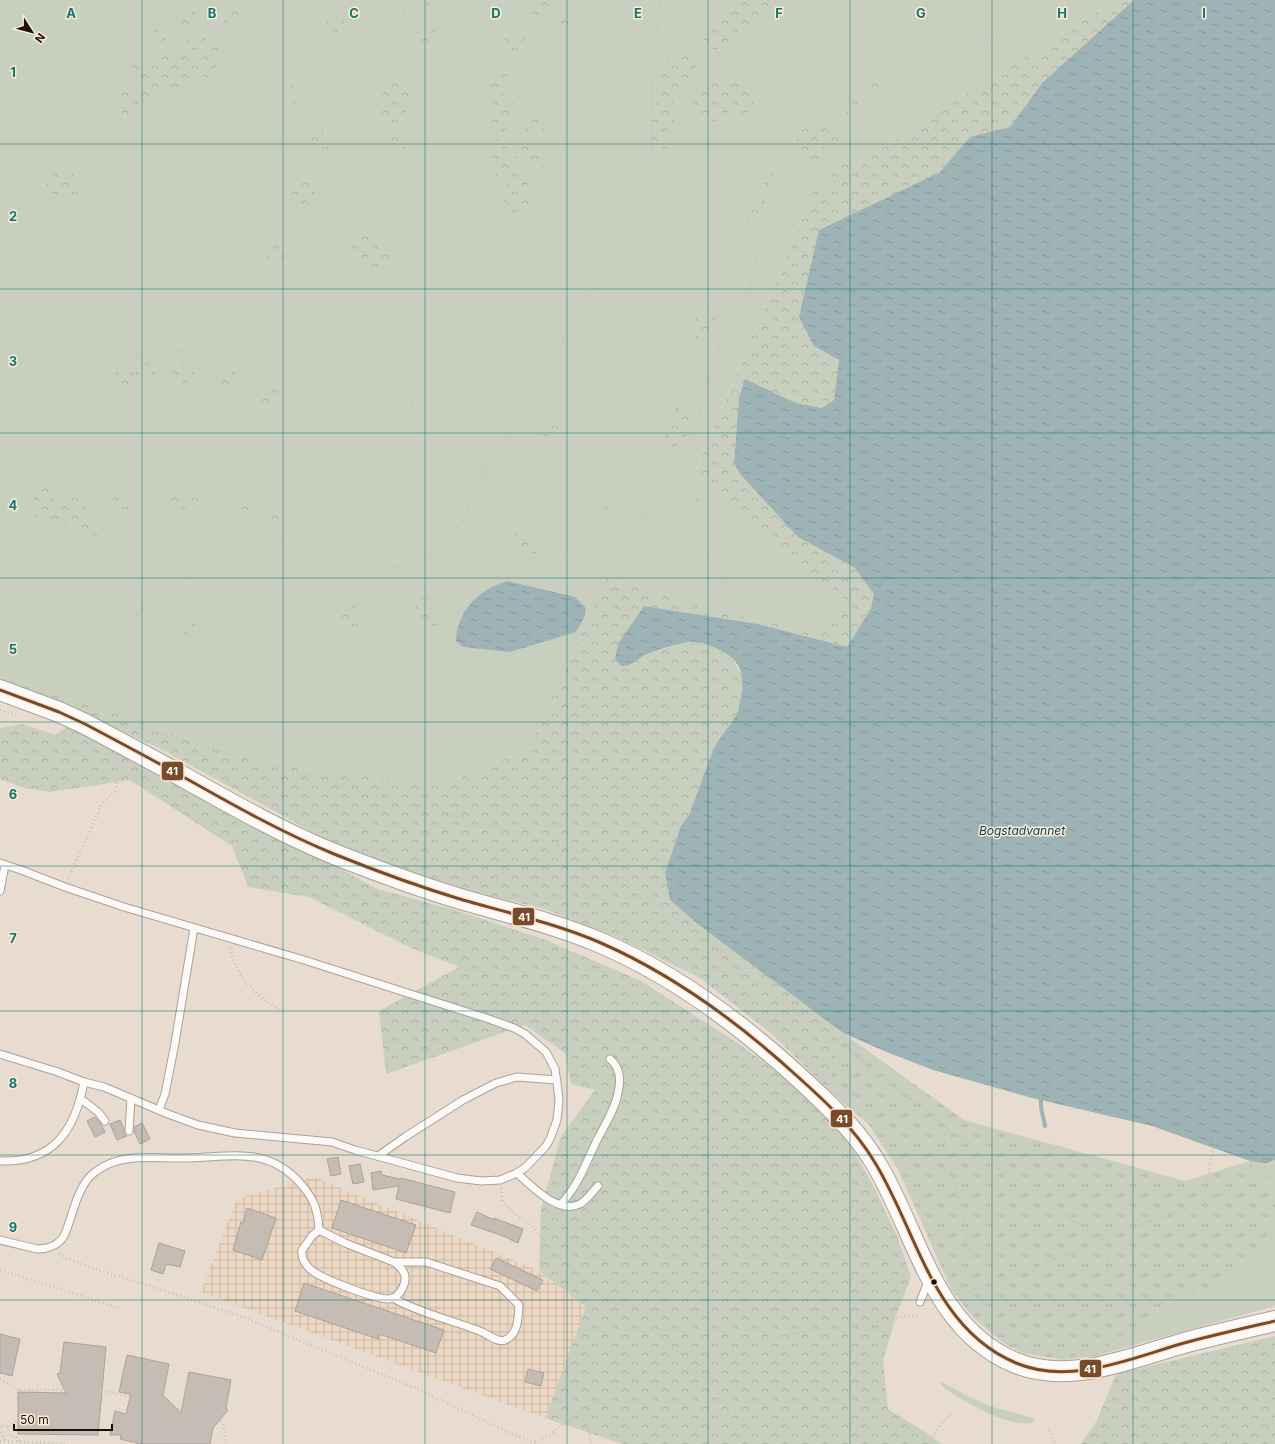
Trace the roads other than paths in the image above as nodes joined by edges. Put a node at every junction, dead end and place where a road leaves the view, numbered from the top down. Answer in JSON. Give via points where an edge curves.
{"nodes":[{"id":1,"x":0,"y":690,"type":"edge"},
{"id":2,"x":2,"y":864,"type":"edge"},
{"id":3,"x":0,"y":891,"type":"edge"},
{"id":4,"x":194,"y":928,"type":"junction"},
{"id":5,"x":0,"y":1054,"type":"edge"},
{"id":6,"x":610,"y":1059,"type":"dead end"},
{"id":7,"x":557,"y":1080,"type":"junction"},
{"id":8,"x":84,"y":1082,"type":"junction"},
{"id":9,"x":130,"y":1098,"type":"junction"},
{"id":10,"x":81,"y":1099,"type":"junction"},
{"id":11,"x":159,"y":1110,"type":"junction"},
{"id":12,"x":105,"y":1121,"type":"dead end"},
{"id":13,"x":129,"y":1131,"type":"dead end"},
{"id":14,"x":378,"y":1156,"type":"junction"},
{"id":15,"x":0,"y":1161,"type":"edge"},
{"id":16,"x":517,"y":1174,"type":"junction"},
{"id":17,"x":598,"y":1186,"type":"dead end"},
{"id":18,"x":561,"y":1204,"type":"junction"},
{"id":19,"x":319,"y":1230,"type":"junction"},
{"id":20,"x":0,"y":1240,"type":"edge"},
{"id":21,"x":394,"y":1262,"type":"junction"},
{"id":22,"x":935,"y":1285,"type":"junction"},
{"id":23,"x":393,"y":1298,"type":"junction"},
{"id":24,"x":920,"y":1302,"type":"dead end"},
{"id":25,"x":1275,"y":1321,"type":"edge"}],
"edges":[{"from":1,"to":22,"type":"street","via":[[85,724],[308,843],[394,877],[578,934],[620,951],[685,988],[734,1022],[792,1071],[826,1103],[865,1147],[878,1166]]},
{"from":2,"to":3,"type":"lane"},
{"from":2,"to":4,"type":"lane","via":[[64,887]]},
{"from":4,"to":7,"type":"lane","via":[[304,960],[514,1028],[546,1052],[555,1069]]},
{"from":4,"to":11,"type":"lane","via":[[175,1043],[165,1094]]},
{"from":5,"to":8,"type":"lane"},
{"from":6,"to":18,"type":"lane","via":[[618,1070],[619,1083],[613,1108],[580,1178]]},
{"from":7,"to":14,"type":"lane","via":[[516,1077],[496,1084],[463,1100]]},
{"from":7,"to":16,"type":"lane","via":[[558,1112],[550,1139],[534,1160]]},
{"from":8,"to":9,"type":"lane"},
{"from":8,"to":10,"type":"lane"},
{"from":9,"to":11,"type":"lane"},
{"from":9,"to":13,"type":"lane"},
{"from":10,"to":12,"type":"lane"},
{"from":10,"to":15,"type":"lane","via":[[69,1126],[50,1150],[28,1159]]},
{"from":11,"to":14,"type":"lane","via":[[198,1125],[332,1142]]},
{"from":14,"to":16,"type":"lane","via":[[457,1178],[500,1180]]},
{"from":16,"to":18,"type":"lane","via":[[546,1198]]},
{"from":17,"to":18,"type":"lane","via":[[579,1204]]},
{"from":19,"to":20,"type":"lane","via":[[317,1209],[309,1192],[287,1170],[269,1160],[244,1156],[131,1158],[109,1164],[90,1176],[79,1196],[66,1233],[60,1241],[48,1248],[37,1249]]},
{"from":19,"to":21,"type":"lane"},
{"from":19,"to":23,"type":"lane","via":[[302,1250],[303,1260],[310,1269],[334,1282],[374,1296]]},
{"from":21,"to":23,"type":"lane","via":[[405,1276],[400,1292]]},
{"from":21,"to":23,"type":"lane","via":[[426,1262],[500,1286],[519,1305],[516,1330],[507,1339],[499,1340],[464,1325],[420,1311]]},
{"from":22,"to":24,"type":"lane"},
{"from":22,"to":25,"type":"street","via":[[964,1326],[987,1346],[1008,1359],[1043,1370],[1082,1373]]}]}
